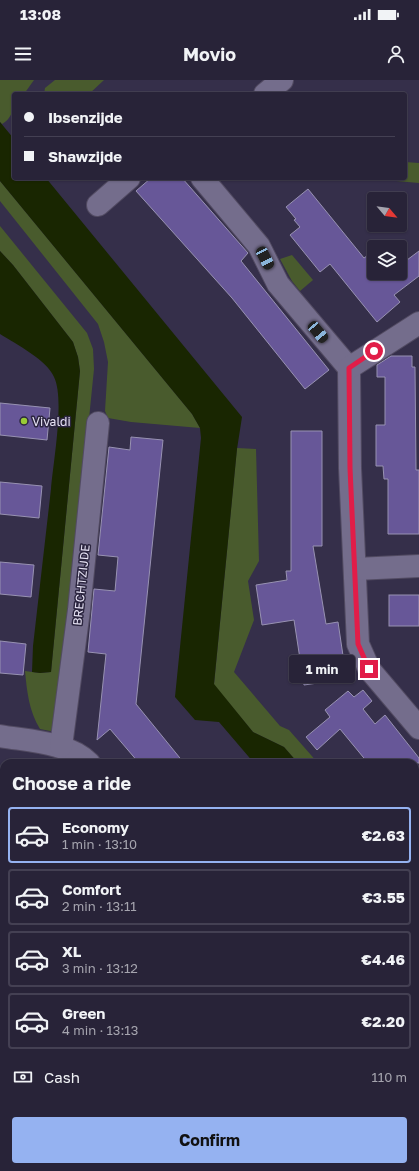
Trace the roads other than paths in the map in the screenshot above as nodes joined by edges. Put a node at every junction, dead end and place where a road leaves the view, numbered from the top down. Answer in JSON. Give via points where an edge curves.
{"nodes":[{"id":1,"x":282,"y":80,"type":"edge"},
{"id":2,"x":267,"y":92,"type":"edge"},
{"id":3,"x":127,"y":180,"type":"edge"},
{"id":4,"x":204,"y":180,"type":"edge"},
{"id":5,"x":98,"y":206,"type":"dead end"},
{"id":6,"x":419,"y":323,"type":"edge"},
{"id":7,"x":349,"y":368,"type":"junction"},
{"id":8,"x":98,"y":423,"type":"dead end"},
{"id":9,"x":419,"y":566,"type":"edge"},
{"id":10,"x":356,"y":569,"type":"junction"},
{"id":11,"x":419,"y":728,"type":"edge"},
{"id":12,"x":0,"y":736,"type":"edge"},
{"id":13,"x":62,"y":746,"type":"junction"},
{"id":14,"x":85,"y":759,"type":"edge"}],
"edges":[{"from":1,"to":2,"type":"street"},
{"from":3,"to":5,"type":"street"},
{"from":4,"to":7,"type":"street","via":[[259,246],[278,284]]},
{"from":6,"to":7,"type":"street"},
{"from":7,"to":10,"type":"street","via":[[350,468]]},
{"from":8,"to":13,"type":"street","name":"BRECHTZIJDE"},
{"from":9,"to":10,"type":"street"},
{"from":10,"to":11,"type":"street","via":[[358,644],[369,669]]},
{"from":12,"to":13,"type":"street"},
{"from":13,"to":14,"type":"street"}]}
